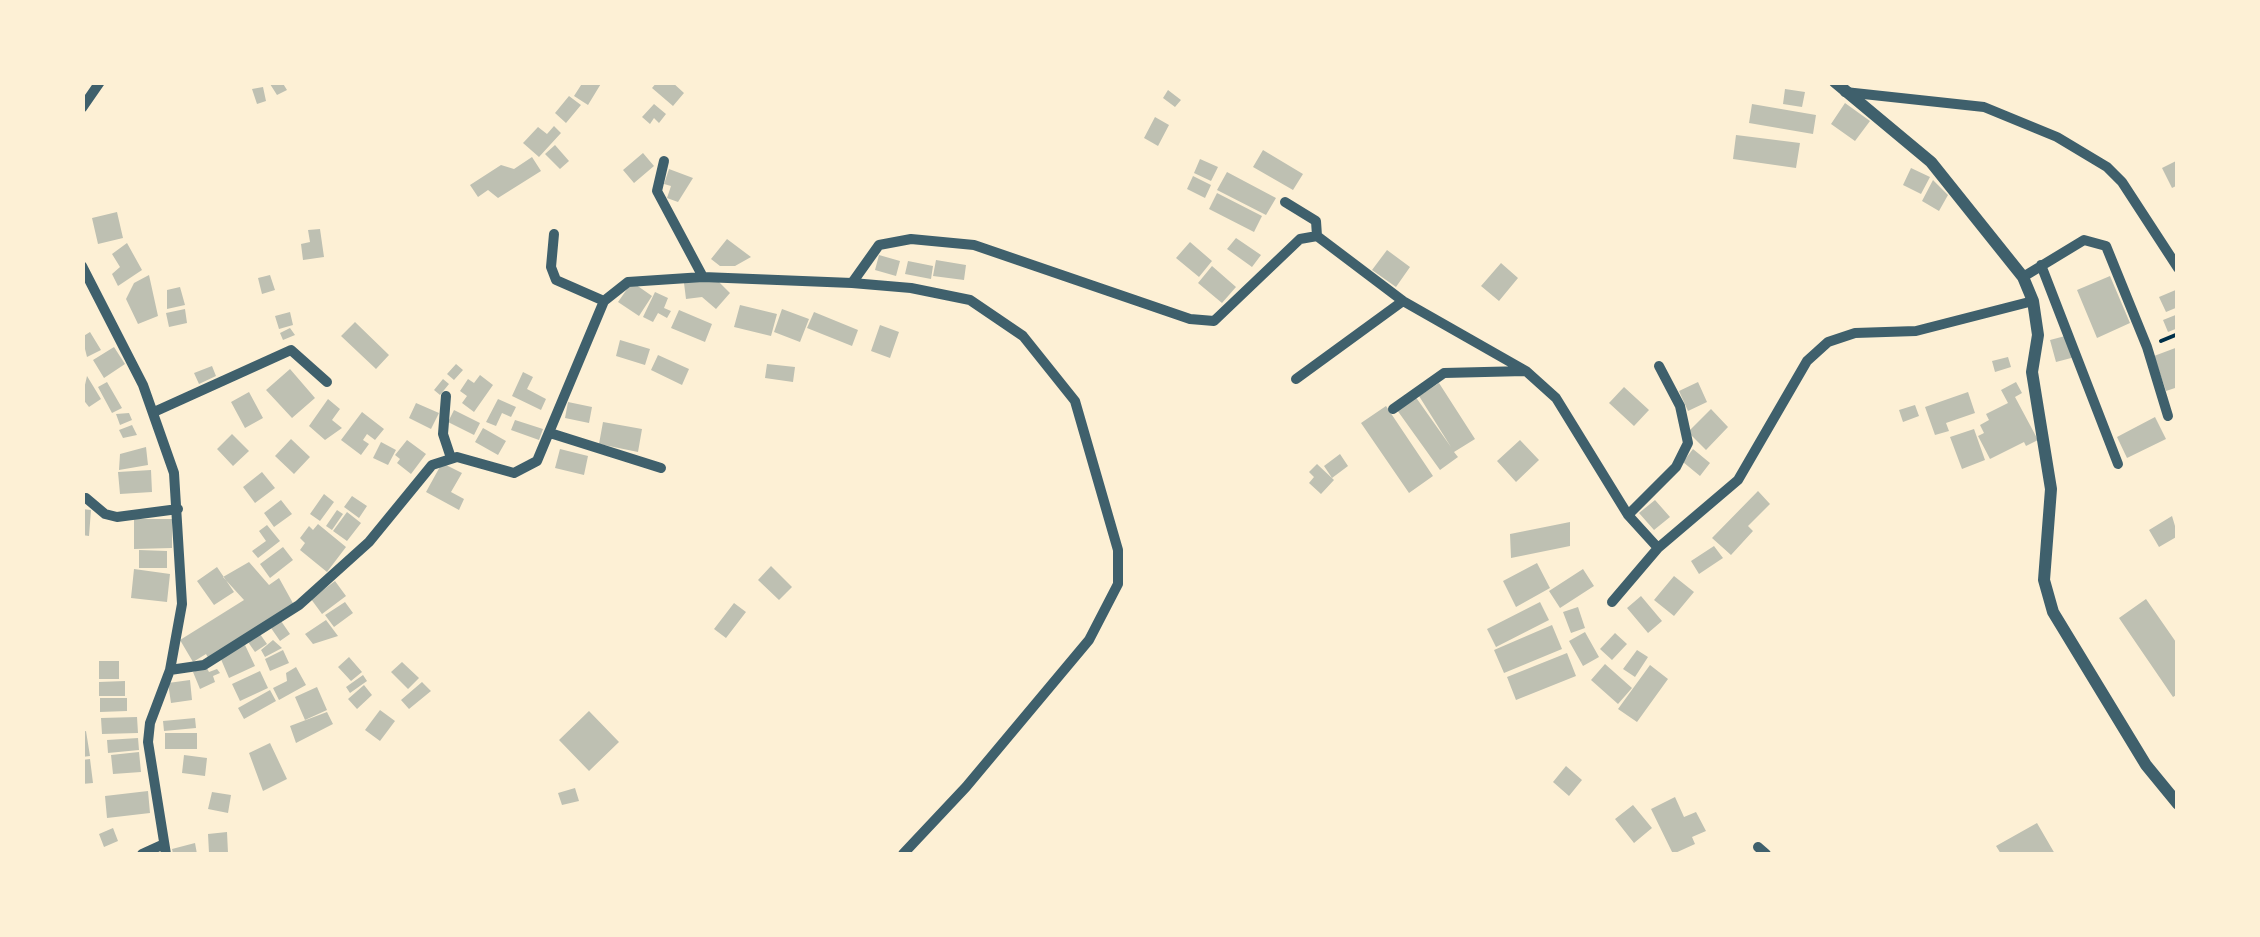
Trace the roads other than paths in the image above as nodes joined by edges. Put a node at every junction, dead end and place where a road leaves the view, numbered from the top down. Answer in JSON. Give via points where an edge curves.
{"nodes":[{"id":1,"x":100,"y":82,"type":"edge"},
{"id":2,"x":1839,"y":87,"type":"edge"},
{"id":3,"x":82,"y":108,"type":"edge"},
{"id":4,"x":664,"y":161,"type":"dead end"},
{"id":5,"x":1285,"y":202,"type":"dead end"},
{"id":6,"x":554,"y":234,"type":"dead end"},
{"id":7,"x":1317,"y":236,"type":"junction"},
{"id":8,"x":2042,"y":265,"type":"junction"},
{"id":9,"x":82,"y":266,"type":"edge"},
{"id":10,"x":2178,"y":268,"type":"edge"},
{"id":11,"x":2022,"y":276,"type":"junction"},
{"id":12,"x":703,"y":277,"type":"junction"},
{"id":13,"x":852,"y":283,"type":"junction"},
{"id":14,"x":2032,"y":300,"type":"junction"},
{"id":15,"x":604,"y":301,"type":"junction"},
{"id":16,"x":1403,"y":301,"type":"junction"},
{"id":17,"x":1658,"y":366,"type":"dead end"},
{"id":18,"x":1526,"y":371,"type":"junction"},
{"id":19,"x":1296,"y":379,"type":"dead end"},
{"id":20,"x":328,"y":382,"type":"dead end"},
{"id":21,"x":446,"y":396,"type":"dead end"},
{"id":22,"x":1392,"y":409,"type":"dead end"},
{"id":23,"x":154,"y":412,"type":"junction"},
{"id":24,"x":2168,"y":416,"type":"dead end"},
{"id":25,"x":550,"y":432,"type":"junction"},
{"id":26,"x":452,"y":458,"type":"junction"},
{"id":27,"x":2118,"y":464,"type":"dead end"},
{"id":28,"x":661,"y":468,"type":"dead end"},
{"id":29,"x":86,"y":498,"type":"dead end"},
{"id":30,"x":178,"y":509,"type":"junction"},
{"id":31,"x":1628,"y":515,"type":"junction"},
{"id":32,"x":1658,"y":548,"type":"junction"},
{"id":33,"x":1612,"y":602,"type":"dead end"},
{"id":34,"x":170,"y":670,"type":"junction"},
{"id":35,"x":2178,"y":804,"type":"edge"},
{"id":36,"x":165,"y":849,"type":"edge"},
{"id":37,"x":142,"y":854,"type":"edge"},
{"id":38,"x":902,"y":854,"type":"edge"}],
"edges":[{"from":1,"to":3,"type":"street"},
{"from":2,"to":10,"type":"street","via":[[1984,106],[2057,137],[2108,166]]},
{"from":2,"to":11,"type":"street","via":[[1931,162]]},
{"from":4,"to":12,"type":"street","via":[[657,191]]},
{"from":5,"to":7,"type":"street","via":[[1316,221]]},
{"from":6,"to":15,"type":"street","via":[[556,280]]},
{"from":7,"to":13,"type":"street","via":[[1300,239],[1214,321],[974,245],[886,240]]},
{"from":7,"to":16,"type":"street"},
{"from":8,"to":11,"type":"street"},
{"from":8,"to":24,"type":"street","via":[[2084,240],[2106,246]]},
{"from":8,"to":27,"type":"street"},
{"from":9,"to":23,"type":"street"},
{"from":11,"to":14,"type":"street"},
{"from":12,"to":13,"type":"street"},
{"from":12,"to":15,"type":"street","via":[[628,282]]},
{"from":13,"to":38,"type":"street","via":[[970,300],[1023,336],[1075,400],[1118,550],[1118,584],[1089,640]]},
{"from":14,"to":32,"type":"street","via":[[1916,331],[1855,333],[1828,342],[1808,361],[1738,480]]},
{"from":14,"to":35,"type":"street","via":[[2038,335],[2032,372],[2051,490],[2044,580],[2053,612],[2146,765]]},
{"from":15,"to":25,"type":"street"},
{"from":16,"to":18,"type":"street"},
{"from":16,"to":19,"type":"street"},
{"from":17,"to":31,"type":"street","via":[[1680,406],[1688,443],[1676,467]]},
{"from":18,"to":22,"type":"street","via":[[1444,372]]},
{"from":18,"to":31,"type":"street","via":[[1556,398]]},
{"from":20,"to":23,"type":"street","via":[[291,350]]},
{"from":21,"to":26,"type":"street","via":[[442,434]]},
{"from":23,"to":30,"type":"street"},
{"from":25,"to":26,"type":"street","via":[[538,461],[514,473]]},
{"from":25,"to":28,"type":"street"},
{"from":26,"to":34,"type":"street","via":[[432,465],[368,542],[299,605],[204,665]]},
{"from":29,"to":30,"type":"street","via":[[118,516]]},
{"from":30,"to":34,"type":"street","via":[[183,590]]},
{"from":31,"to":32,"type":"street"},
{"from":32,"to":33,"type":"street"},
{"from":34,"to":36,"type":"street","via":[[148,742]]},
{"from":36,"to":37,"type":"street"}]}
